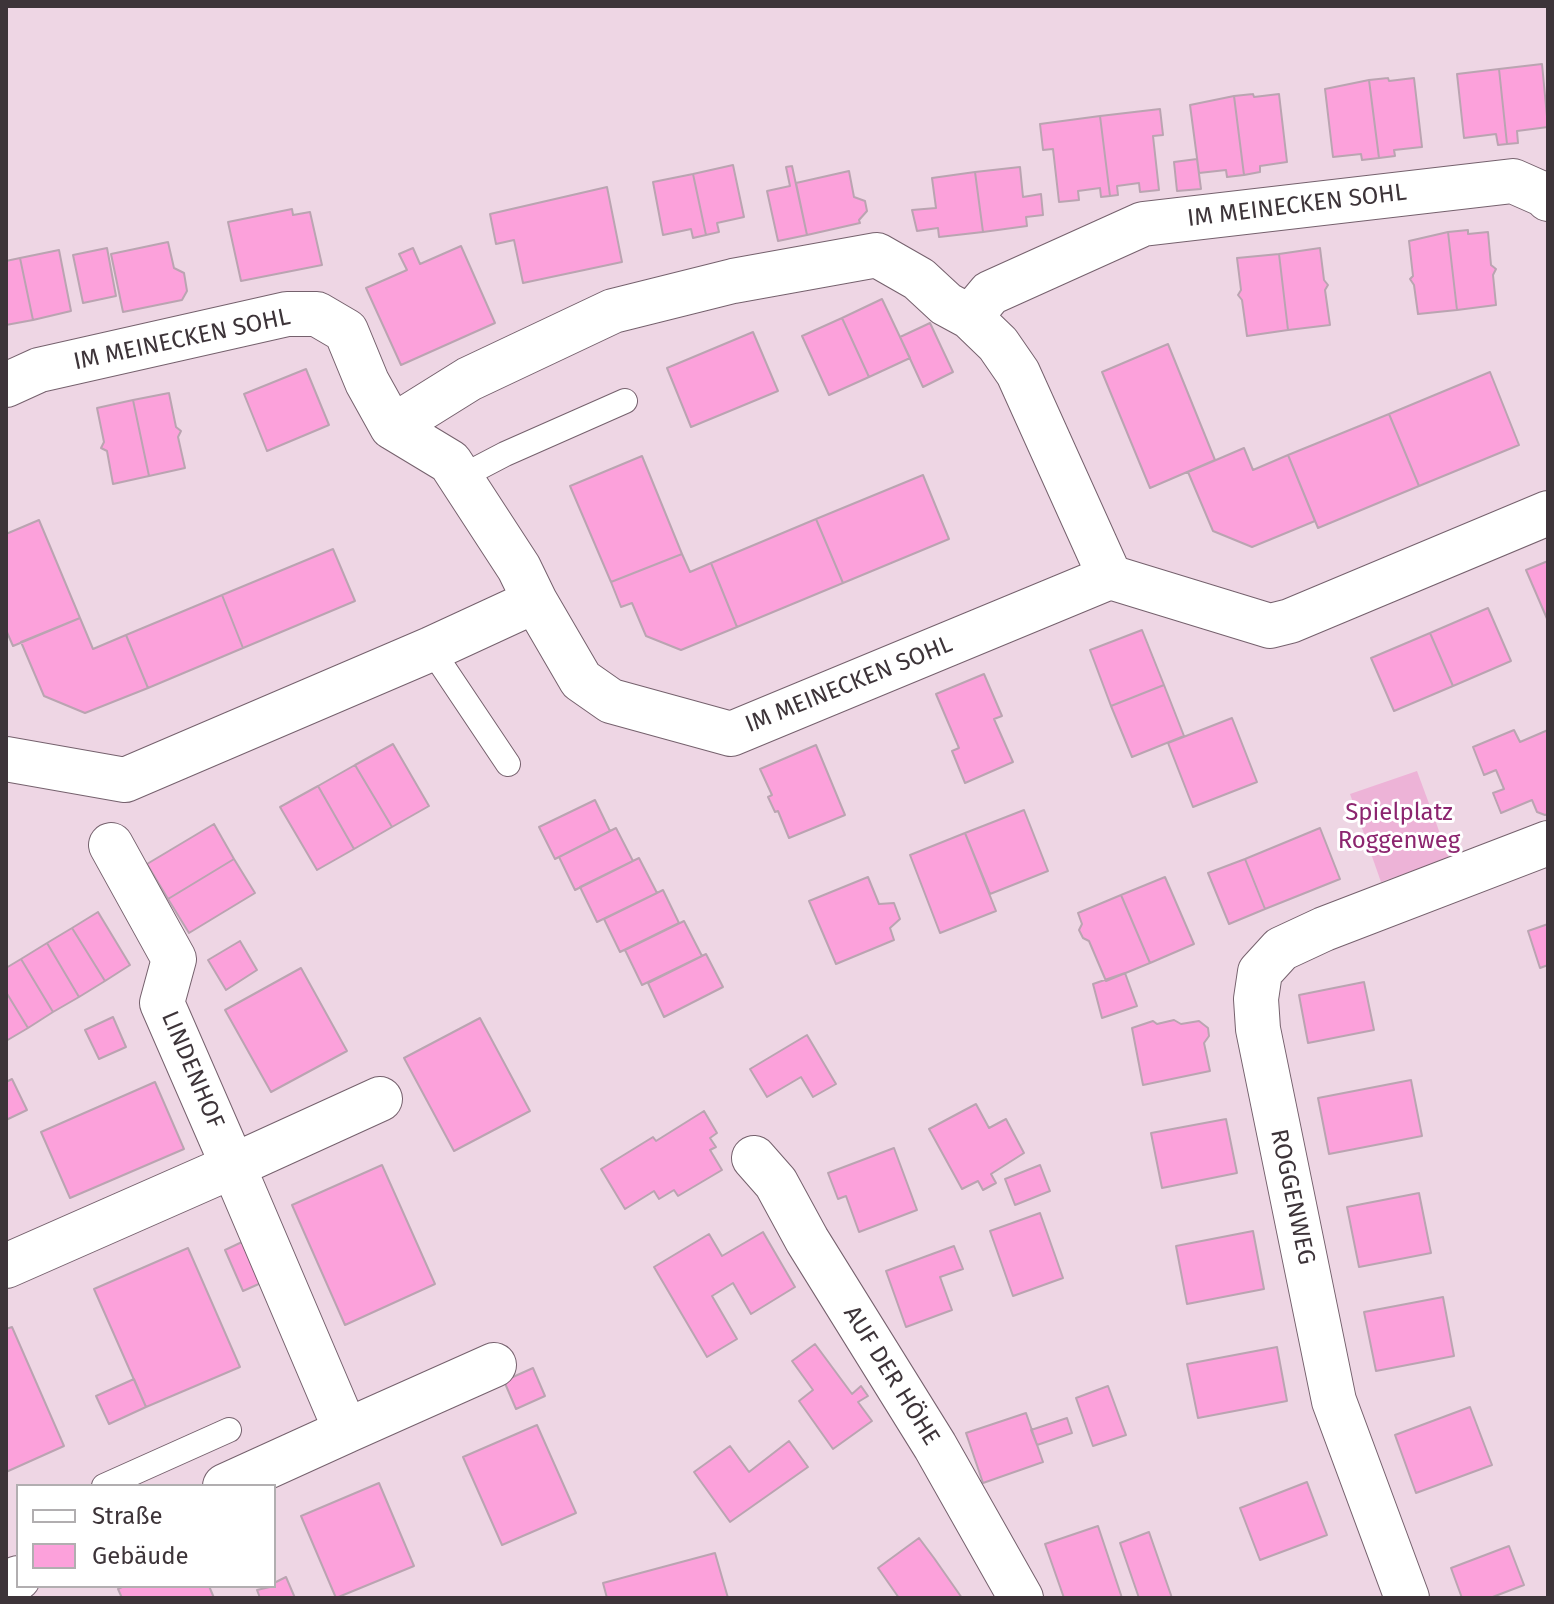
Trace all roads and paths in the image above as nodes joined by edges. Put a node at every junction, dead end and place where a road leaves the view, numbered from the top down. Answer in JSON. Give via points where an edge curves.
{"nodes":[{"id":1,"x":1548,"y":199,"type":"edge"},
{"id":2,"x":970,"y":317,"type":"junction"},
{"id":3,"x":6,"y":385,"type":"edge"},
{"id":4,"x":625,"y":401,"type":"dead end"},
{"id":5,"x":392,"y":427,"type":"junction"},
{"id":6,"x":461,"y":477,"type":"junction"},
{"id":7,"x":1548,"y":513,"type":"edge"},
{"id":8,"x":1110,"y":577,"type":"junction"},
{"id":9,"x":535,"y":601,"type":"junction"},
{"id":10,"x":431,"y":649,"type":"junction"},
{"id":11,"x":6,"y":759,"type":"edge"},
{"id":12,"x":508,"y":764,"type":"dead end"},
{"id":13,"x":1548,"y":843,"type":"edge"},
{"id":14,"x":111,"y":845,"type":"dead end"},
{"id":15,"x":380,"y":1099,"type":"dead end"},
{"id":16,"x":754,"y":1158,"type":"dead end"},
{"id":17,"x":233,"y":1166,"type":"junction"},
{"id":18,"x":21,"y":1251,"type":"edge"},
{"id":19,"x":494,"y":1365,"type":"dead end"},
{"id":20,"x":229,"y":1430,"type":"dead end"},
{"id":21,"x":346,"y":1431,"type":"junction"},
{"id":22,"x":108,"y":1484,"type":"edge"},
{"id":23,"x":229,"y":1484,"type":"edge"},
{"id":24,"x":1021,"y":1598,"type":"edge"},
{"id":25,"x":1407,"y":1598,"type":"edge"}],
"edges":[{"from":1,"to":2,"type":"street","name":"IM MEINECKEN SOHL","via":[[1513,181],[1143,224],[990,293]]},
{"from":2,"to":5,"type":"street","via":[[877,255],[733,281],[613,311],[469,379]]},
{"from":2,"to":8,"type":"street","via":[[1018,373]]},
{"from":3,"to":5,"type":"street","name":"IM MEINECKEN SOHL","via":[[39,370],[287,314],[317,314],[346,331]]},
{"from":4,"to":6,"type":"lane"},
{"from":5,"to":6,"type":"street","name":"IM MEINECKEN SOHL","via":[[450,462]]},
{"from":6,"to":9,"type":"street","name":"IM MEINECKEN SOHL"},
{"from":7,"to":8,"type":"street","via":[[1270,626]]},
{"from":8,"to":9,"type":"street","name":"IM MEINECKEN SOHL","via":[[731,734],[611,701],[581,680]]},
{"from":9,"to":10,"type":"street"},
{"from":10,"to":11,"type":"street","via":[[125,780]]},
{"from":10,"to":12,"type":"lane"},
{"from":13,"to":25,"type":"street","name":"ROGGENWEG","via":[[1324,929],[1281,949],[1260,972],[1258,1029],[1334,1401]]},
{"from":14,"to":17,"type":"street","name":"LINDENHOF","via":[[174,959],[162,1003]]},
{"from":15,"to":17,"type":"street"},
{"from":16,"to":24,"type":"street","name":"AUF DER HÖHE","via":[[776,1183]]},
{"from":17,"to":18,"type":"street"},
{"from":17,"to":21,"type":"street","name":"LINDENHOF"},
{"from":19,"to":21,"type":"street"},
{"from":20,"to":22,"type":"lane"},
{"from":21,"to":23,"type":"street"}]}
